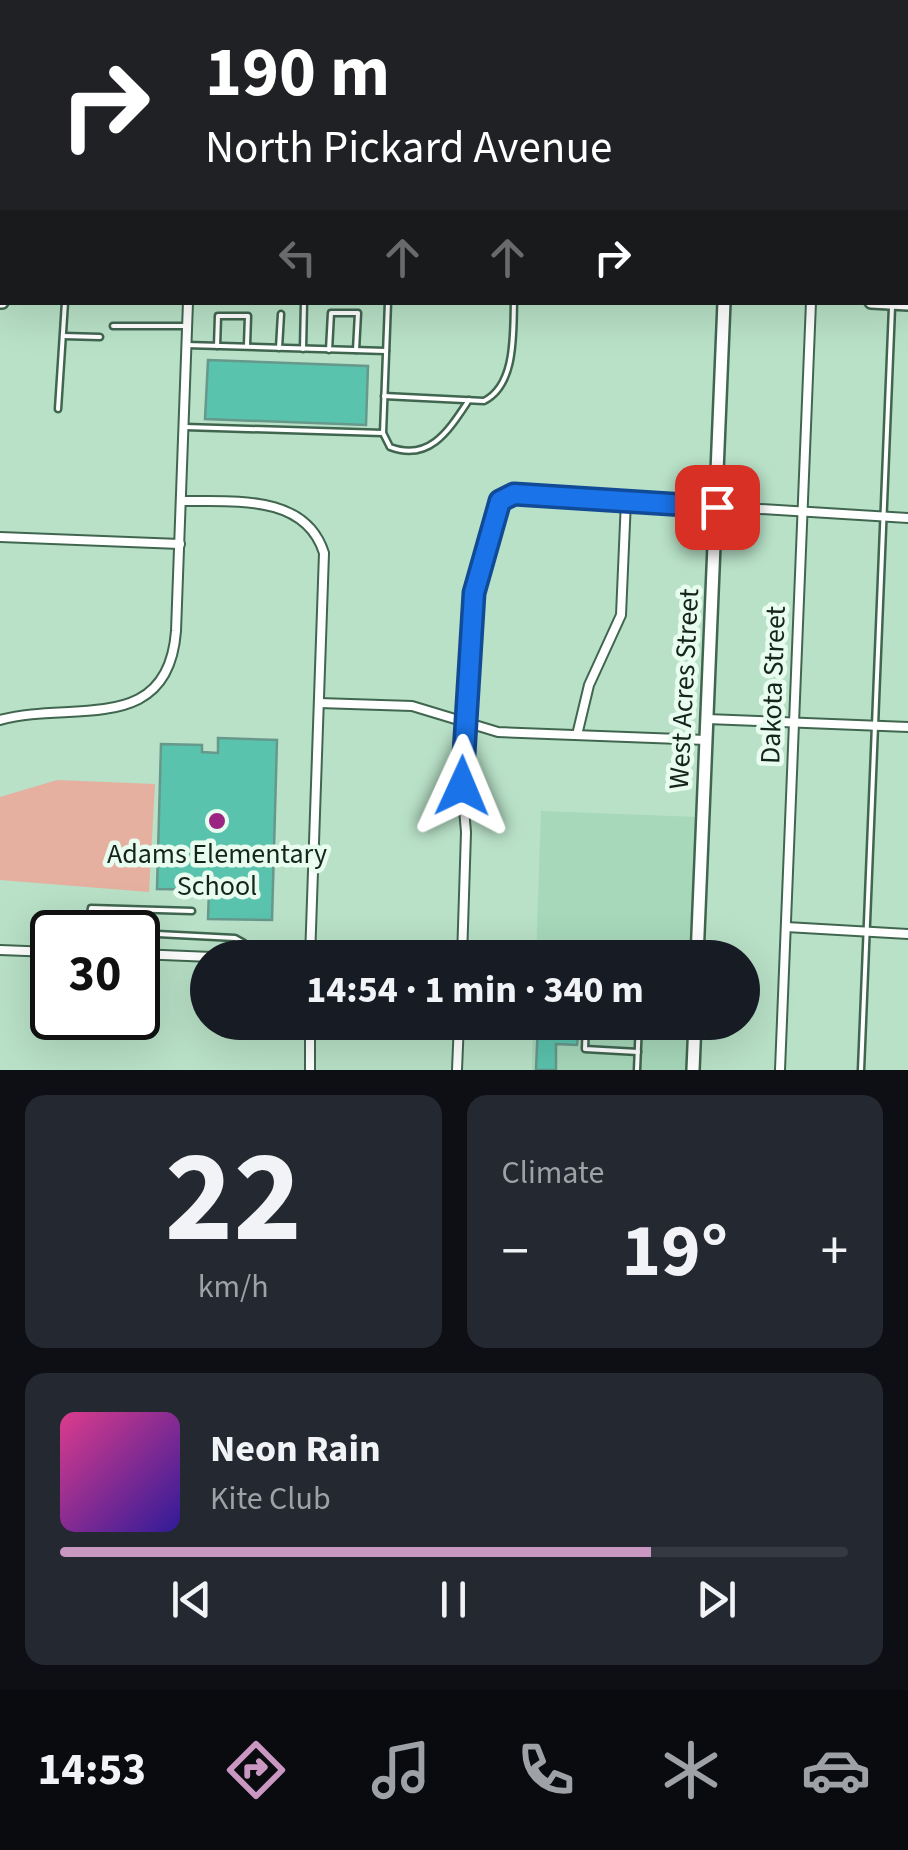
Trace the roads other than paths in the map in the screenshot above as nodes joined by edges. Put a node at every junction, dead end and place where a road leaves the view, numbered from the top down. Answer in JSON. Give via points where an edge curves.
{"nodes":[{"id":1,"x":64,"y":305,"type":"edge"},
{"id":2,"x":188,"y":305,"type":"edge"},
{"id":3,"x":304,"y":305,"type":"edge"},
{"id":4,"x":388,"y":305,"type":"edge"},
{"id":5,"x":514,"y":305,"type":"edge"},
{"id":6,"x":724,"y":305,"type":"edge"},
{"id":7,"x":811,"y":305,"type":"edge"},
{"id":8,"x":892,"y":305,"type":"edge"},
{"id":9,"x":281,"y":314,"type":"dead end"},
{"id":10,"x":113,"y":326,"type":"dead end"},
{"id":11,"x":187,"y":326,"type":"junction"},
{"id":12,"x":64,"y":336,"type":"junction"},
{"id":13,"x":100,"y":338,"type":"dead end"},
{"id":14,"x":186,"y":346,"type":"junction"},
{"id":15,"x":217,"y":346,"type":"junction"},
{"id":16,"x":247,"y":347,"type":"junction"},
{"id":17,"x":280,"y":348,"type":"junction"},
{"id":18,"x":303,"y":349,"type":"junction"},
{"id":19,"x":329,"y":350,"type":"junction"},
{"id":20,"x":356,"y":350,"type":"junction"},
{"id":21,"x":386,"y":351,"type":"junction"},
{"id":22,"x":384,"y":396,"type":"junction"},
{"id":23,"x":469,"y":400,"type":"junction"},
{"id":24,"x":58,"y":410,"type":"dead end"},
{"id":25,"x":184,"y":427,"type":"junction"},
{"id":26,"x":383,"y":434,"type":"junction"},
{"id":27,"x":626,"y":500,"type":"junction"},
{"id":28,"x":182,"y":501,"type":"junction"},
{"id":29,"x":717,"y":507,"type":"junction"},
{"id":30,"x":802,"y":514,"type":"junction"},
{"id":31,"x":882,"y":517,"type":"junction"},
{"id":32,"x":908,"y":518,"type":"edge"},
{"id":33,"x":0,"y":537,"type":"edge"},
{"id":34,"x":180,"y":544,"type":"junction"},
{"id":35,"x":319,"y":702,"type":"junction"},
{"id":36,"x":706,"y":719,"type":"junction"},
{"id":37,"x":0,"y":720,"type":"edge"},
{"id":38,"x":464,"y":721,"type":"junction"},
{"id":39,"x":794,"y":723,"type":"junction"},
{"id":40,"x":876,"y":726,"type":"junction"},
{"id":41,"x":908,"y":727,"type":"edge"},
{"id":42,"x":577,"y":735,"type":"junction"},
{"id":43,"x":706,"y":740,"type":"junction"},
{"id":44,"x":91,"y":910,"type":"edge"},
{"id":45,"x":142,"y":910,"type":"edge"},
{"id":46,"x":160,"y":911,"type":"edge"},
{"id":47,"x":192,"y":912,"type":"dead end"},
{"id":48,"x":786,"y":927,"type":"junction"},
{"id":49,"x":866,"y":932,"type":"junction"},
{"id":50,"x":160,"y":934,"type":"edge"},
{"id":51,"x":908,"y":934,"type":"edge"},
{"id":52,"x":239,"y":940,"type":"edge"},
{"id":53,"x":311,"y":940,"type":"edge"},
{"id":54,"x":463,"y":940,"type":"edge"},
{"id":55,"x":698,"y":940,"type":"edge"},
{"id":56,"x":0,"y":950,"type":"edge"},
{"id":57,"x":30,"y":951,"type":"edge"},
{"id":58,"x":160,"y":955,"type":"edge"},
{"id":59,"x":190,"y":956,"type":"edge"},
{"id":60,"x":310,"y":1040,"type":"edge"},
{"id":61,"x":458,"y":1040,"type":"edge"},
{"id":62,"x":585,"y":1040,"type":"edge"},
{"id":63,"x":638,"y":1040,"type":"edge"},
{"id":64,"x":694,"y":1040,"type":"edge"},
{"id":65,"x":638,"y":1052,"type":"junction"},
{"id":66,"x":310,"y":1070,"type":"edge"},
{"id":67,"x":457,"y":1070,"type":"edge"},
{"id":68,"x":638,"y":1070,"type":"edge"},
{"id":69,"x":693,"y":1070,"type":"edge"},
{"id":70,"x":780,"y":1070,"type":"edge"},
{"id":71,"x":861,"y":1070,"type":"edge"}],
"edges":[{"from":1,"to":12,"type":"lane"},
{"from":2,"to":11,"type":"street"},
{"from":3,"to":18,"type":"lane"},
{"from":4,"to":21,"type":"lane"},
{"from":5,"to":23,"type":"lane","via":[[504,381],[494,396]]},
{"from":6,"to":29,"type":"street","name":"West Acres Street"},
{"from":7,"to":30,"type":"street","name":"Dakota Street"},
{"from":8,"to":31,"type":"lane"},
{"from":9,"to":17,"type":"lane"},
{"from":10,"to":11,"type":"lane"},
{"from":11,"to":14,"type":"street"},
{"from":12,"to":13,"type":"lane"},
{"from":12,"to":24,"type":"lane"},
{"from":14,"to":15,"type":"lane"},
{"from":14,"to":25,"type":"street"},
{"from":15,"to":16,"type":"lane"},
{"from":15,"to":16,"type":"lane","via":[[218,316],[248,316]]},
{"from":16,"to":17,"type":"lane"},
{"from":17,"to":18,"type":"lane"},
{"from":18,"to":19,"type":"lane"},
{"from":19,"to":20,"type":"lane"},
{"from":19,"to":20,"type":"lane","via":[[331,313],[358,313]]},
{"from":20,"to":21,"type":"lane"},
{"from":21,"to":22,"type":"lane"},
{"from":22,"to":23,"type":"lane"},
{"from":22,"to":26,"type":"lane"},
{"from":23,"to":26,"type":"lane","via":[[435,444],[421,451],[390,447]]},
{"from":25,"to":26,"type":"lane"},
{"from":25,"to":28,"type":"street"},
{"from":27,"to":29,"type":"street"},
{"from":27,"to":38,"type":"street","via":[[504,498],[477,576]]},
{"from":27,"to":42,"type":"street","via":[[621,615],[589,685]]},
{"from":28,"to":34,"type":"street"},
{"from":28,"to":35,"type":"street","via":[[281,508],[316,534],[325,578]]},
{"from":29,"to":30,"type":"street"},
{"from":29,"to":36,"type":"street","name":"West Acres Street"},
{"from":30,"to":31,"type":"street"},
{"from":30,"to":39,"type":"street","name":"Dakota Street"},
{"from":31,"to":32,"type":"street"},
{"from":31,"to":40,"type":"lane"},
{"from":33,"to":34,"type":"street"},
{"from":34,"to":37,"type":"street","via":[[174,652],[154,689],[120,708]]},
{"from":35,"to":38,"type":"street","via":[[412,706]]},
{"from":35,"to":53,"type":"street"},
{"from":36,"to":39,"type":"street"},
{"from":36,"to":43,"type":"street","name":"West Acres Street"},
{"from":38,"to":42,"type":"street","via":[[498,732]]},
{"from":38,"to":54,"type":"street"},
{"from":39,"to":40,"type":"street"},
{"from":39,"to":48,"type":"street","name":"Dakota Street"},
{"from":40,"to":41,"type":"street"},
{"from":40,"to":49,"type":"lane"},
{"from":42,"to":43,"type":"street"},
{"from":43,"to":55,"type":"street","name":"West Acres Street"},
{"from":44,"to":45,"type":"lane"},
{"from":46,"to":47,"type":"lane"},
{"from":48,"to":49,"type":"street"},
{"from":48,"to":70,"type":"street","name":"Dakota Street"},
{"from":49,"to":51,"type":"street"},
{"from":49,"to":71,"type":"lane"},
{"from":50,"to":52,"type":"lane"},
{"from":56,"to":57,"type":"street"},
{"from":58,"to":59,"type":"street"},
{"from":60,"to":66,"type":"street"},
{"from":61,"to":67,"type":"street"},
{"from":62,"to":65,"type":"lane","via":[[585,1049]]},
{"from":63,"to":65,"type":"lane"},
{"from":64,"to":69,"type":"street"},
{"from":65,"to":68,"type":"lane"}]}
